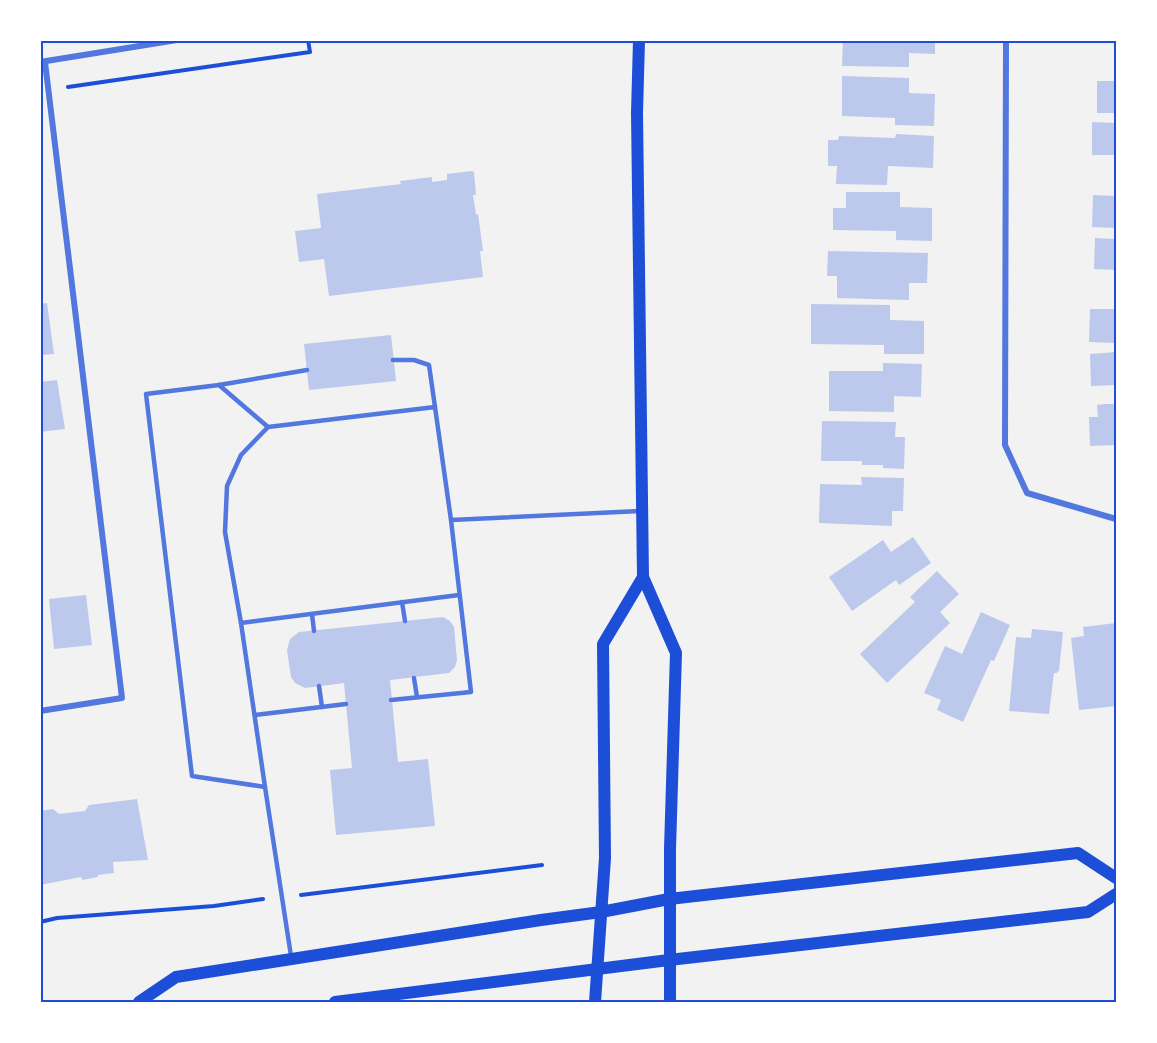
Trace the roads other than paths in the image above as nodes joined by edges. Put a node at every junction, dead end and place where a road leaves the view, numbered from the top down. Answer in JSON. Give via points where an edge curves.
{"nodes":[{"id":1,"x":177,"y":40,"type":"edge"},
{"id":2,"x":639,"y":40,"type":"edge"},
{"id":3,"x":1006,"y":40,"type":"edge"},
{"id":4,"x":43,"y":62,"type":"edge"},
{"id":5,"x":393,"y":360,"type":"dead end"},
{"id":6,"x":307,"y":370,"type":"dead end"},
{"id":7,"x":219,"y":385,"type":"junction"},
{"id":8,"x":435,"y":407,"type":"junction"},
{"id":9,"x":268,"y":427,"type":"junction"},
{"id":10,"x":642,"y":511,"type":"junction"},
{"id":11,"x":1116,"y":519,"type":"edge"},
{"id":12,"x":451,"y":520,"type":"junction"},
{"id":13,"x":643,"y":577,"type":"junction"},
{"id":14,"x":459,"y":595,"type":"junction"},
{"id":15,"x":402,"y":602,"type":"junction"},
{"id":16,"x":312,"y":614,"type":"junction"},
{"id":17,"x":405,"y":621,"type":"dead end"},
{"id":18,"x":241,"y":623,"type":"junction"},
{"id":19,"x":314,"y":631,"type":"dead end"},
{"id":20,"x":414,"y":678,"type":"dead end"},
{"id":21,"x":319,"y":686,"type":"dead end"},
{"id":22,"x":417,"y":698,"type":"junction"},
{"id":23,"x":392,"y":700,"type":"dead end"},
{"id":24,"x":346,"y":704,"type":"dead end"},
{"id":25,"x":321,"y":707,"type":"junction"},
{"id":26,"x":40,"y":711,"type":"edge"},
{"id":27,"x":255,"y":716,"type":"junction"},
{"id":28,"x":265,"y":787,"type":"junction"},
{"id":29,"x":1116,"y":878,"type":"edge"},
{"id":30,"x":1116,"y":894,"type":"edge"},
{"id":31,"x":669,"y":899,"type":"junction"},
{"id":32,"x":601,"y":912,"type":"junction"},
{"id":33,"x":292,"y":959,"type":"junction"},
{"id":34,"x":669,"y":960,"type":"junction"},
{"id":35,"x":597,"y":970,"type":"junction"},
{"id":36,"x":139,"y":1002,"type":"edge"},
{"id":37,"x":335,"y":1002,"type":"edge"},
{"id":38,"x":595,"y":1002,"type":"edge"},
{"id":39,"x":670,"y":1002,"type":"edge"}],
"edges":[{"from":1,"to":4,"type":"street"},
{"from":2,"to":10,"type":"main road"},
{"from":3,"to":11,"type":"street","via":[[1005,445],[1028,493]]},
{"from":4,"to":26,"type":"street","via":[[122,698]]},
{"from":5,"to":8,"type":"lane","via":[[429,365]]},
{"from":6,"to":7,"type":"lane"},
{"from":7,"to":9,"type":"lane"},
{"from":7,"to":28,"type":"lane","via":[[146,394],[192,776]]},
{"from":8,"to":9,"type":"lane"},
{"from":8,"to":12,"type":"lane"},
{"from":9,"to":18,"type":"lane","via":[[242,455],[227,486],[225,532]]},
{"from":10,"to":12,"type":"lane"},
{"from":10,"to":13,"type":"main road"},
{"from":12,"to":14,"type":"lane"},
{"from":13,"to":31,"type":"main road","via":[[676,652]]},
{"from":13,"to":32,"type":"main road","via":[[603,644],[605,858]]},
{"from":14,"to":15,"type":"lane"},
{"from":14,"to":22,"type":"lane","via":[[471,692]]},
{"from":15,"to":16,"type":"lane"},
{"from":15,"to":17,"type":"lane"},
{"from":16,"to":18,"type":"lane"},
{"from":16,"to":19,"type":"lane"},
{"from":18,"to":27,"type":"lane"},
{"from":20,"to":22,"type":"lane"},
{"from":21,"to":25,"type":"lane"},
{"from":22,"to":23,"type":"lane"},
{"from":24,"to":25,"type":"lane"},
{"from":25,"to":27,"type":"lane"},
{"from":27,"to":28,"type":"lane"},
{"from":28,"to":33,"type":"lane"},
{"from":29,"to":31,"type":"main road","via":[[1078,853]]},
{"from":30,"to":34,"type":"main road","via":[[1088,912]]},
{"from":31,"to":32,"type":"main road"},
{"from":31,"to":34,"type":"main road"},
{"from":32,"to":33,"type":"main road"},
{"from":32,"to":35,"type":"main road"},
{"from":33,"to":36,"type":"main road","via":[[176,977]]},
{"from":34,"to":35,"type":"main road"},
{"from":34,"to":39,"type":"main road"},
{"from":35,"to":37,"type":"main road"},
{"from":35,"to":38,"type":"main road"}]}
